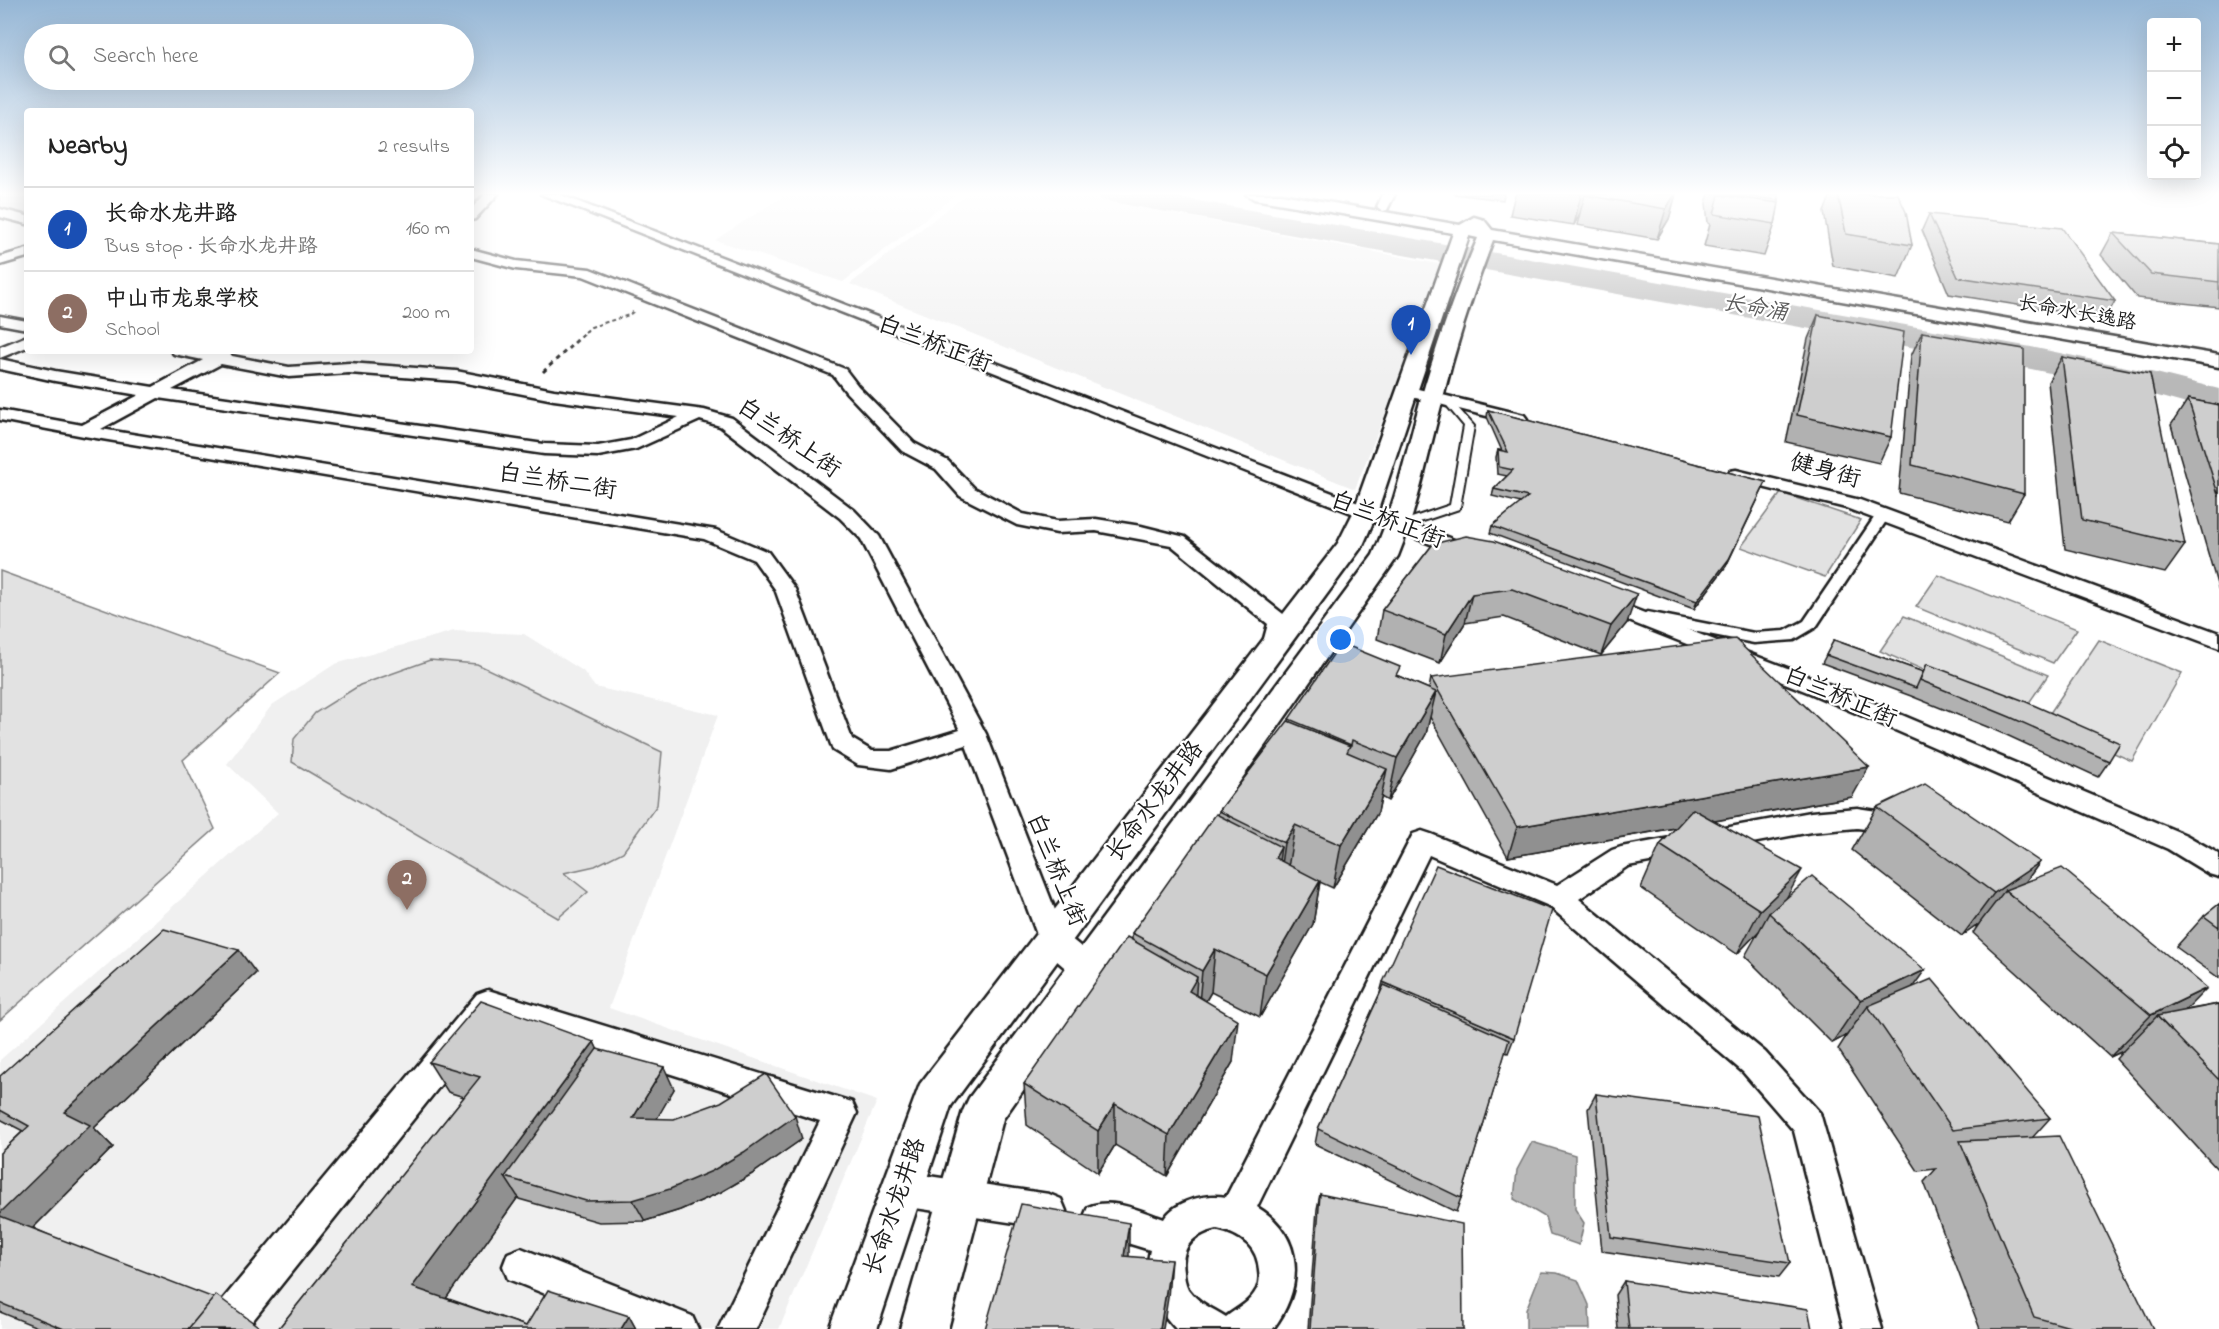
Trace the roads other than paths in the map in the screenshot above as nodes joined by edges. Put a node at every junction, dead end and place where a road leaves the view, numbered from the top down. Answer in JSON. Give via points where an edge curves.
{"nodes":[{"id":1,"x":17,"y":256,"type":"edge"},
{"id":2,"x":482,"y":256,"type":"edge"},
{"id":3,"x":706,"y":256,"type":"edge"},
{"id":4,"x":1453,"y":256,"type":"edge"},
{"id":5,"x":1478,"y":256,"type":"edge"},
{"id":6,"x":1636,"y":256,"type":"edge"},
{"id":7,"x":1651,"y":256,"type":"edge"},
{"id":8,"x":0,"y":261,"type":"edge"},
{"id":9,"x":0,"y":321,"type":"edge"},
{"id":10,"x":24,"y":325,"type":"edge"},
{"id":11,"x":24,"y":342,"type":"edge"},
{"id":12,"x":2219,"y":350,"type":"edge"},
{"id":13,"x":0,"y":353,"type":"edge"},
{"id":14,"x":227,"y":354,"type":"edge"},
{"id":15,"x":2219,"y":361,"type":"edge"},
{"id":16,"x":0,"y":364,"type":"edge"},
{"id":17,"x":158,"y":392,"type":"junction"},
{"id":18,"x":1429,"y":397,"type":"junction"},
{"id":19,"x":698,"y":414,"type":"junction"},
{"id":20,"x":0,"y":415,"type":"edge"},
{"id":21,"x":1540,"y":425,"type":"edge"},
{"id":22,"x":84,"y":432,"type":"junction"},
{"id":23,"x":1714,"y":469,"type":"edge"},
{"id":24,"x":1365,"y":513,"type":"junction"},
{"id":25,"x":1883,"y":516,"type":"junction"},
{"id":26,"x":1398,"y":526,"type":"junction"},
{"id":27,"x":1485,"y":558,"type":"edge"},
{"id":28,"x":1583,"y":595,"type":"edge"},
{"id":29,"x":1638,"y":615,"type":"junction"},
{"id":30,"x":2219,"y":641,"type":"edge"},
{"id":31,"x":1273,"y":646,"type":"junction"},
{"id":32,"x":974,"y":734,"type":"junction"},
{"id":33,"x":1925,"y":831,"type":"edge"},
{"id":34,"x":2219,"y":867,"type":"edge"},
{"id":35,"x":1558,"y":898,"type":"junction"},
{"id":36,"x":1052,"y":940,"type":"junction"},
{"id":37,"x":1087,"y":969,"type":"junction"},
{"id":38,"x":902,"y":1189,"type":"junction"},
{"id":39,"x":961,"y":1197,"type":"junction"},
{"id":40,"x":1235,"y":1215,"type":"junction"},
{"id":41,"x":1171,"y":1239,"type":"junction"},
{"id":42,"x":521,"y":1266,"type":"dead end"},
{"id":43,"x":232,"y":1317,"type":"edge"},
{"id":44,"x":679,"y":1329,"type":"edge"},
{"id":45,"x":737,"y":1329,"type":"edge"},
{"id":46,"x":854,"y":1329,"type":"edge"},
{"id":47,"x":924,"y":1329,"type":"edge"},
{"id":48,"x":1212,"y":1329,"type":"edge"},
{"id":49,"x":1239,"y":1329,"type":"edge"},
{"id":50,"x":1863,"y":1329,"type":"edge"}],
"edges":[{"from":1,"to":8,"type":"street"},
{"from":2,"to":31,"type":"street","via":[[516,265],[585,272],[839,372],[908,447],[942,465],[967,492],[1017,519],[1057,527],[1096,525],[1178,541],[1279,622]]},
{"from":3,"to":24,"type":"street","name":"白兰桥正街"},
{"from":4,"to":18,"type":"street","name":"长命水龙井路"},
{"from":5,"to":18,"type":"street","name":"长命水龙井路"},
{"from":6,"to":15,"type":"street","name":"长命水长逸路"},
{"from":7,"to":12,"type":"street","name":"长命水长逸路"},
{"from":9,"to":10,"type":"street"},
{"from":11,"to":13,"type":"street"},
{"from":14,"to":17,"type":"street"},
{"from":14,"to":19,"type":"street","name":"白兰桥上街","via":[[288,372],[349,368],[456,376]]},
{"from":16,"to":17,"type":"street"},
{"from":17,"to":19,"type":"street","via":[[566,450],[598,451],[636,444]]},
{"from":17,"to":22,"type":"street"},
{"from":18,"to":21,"type":"street"},
{"from":18,"to":24,"type":"street","name":"长命水龙井路"},
{"from":18,"to":26,"type":"street","name":"长命水龙井路"},
{"from":18,"to":26,"type":"lane","via":[[1469,426],[1455,507]]},
{"from":19,"to":32,"type":"street","name":"白兰桥上街","via":[[726,422],[847,514],[869,536]]},
{"from":20,"to":22,"type":"street","name":"白兰桥二街"},
{"from":22,"to":32,"type":"street","name":"白兰桥二街","via":[[709,534],[761,556],[785,590],[842,744],[867,759],[891,760]]},
{"from":23,"to":25,"type":"street","name":"健身街","via":[[1853,504]]},
{"from":24,"to":26,"type":"street","name":"白兰桥正街"},
{"from":24,"to":31,"type":"street","name":"长命水龙井路","via":[[1350,545]]},
{"from":25,"to":29,"type":"street","via":[[1810,624],[1788,636],[1754,638]]},
{"from":25,"to":30,"type":"street","name":"健身街"},
{"from":26,"to":27,"type":"street","name":"白兰桥正街"},
{"from":26,"to":37,"type":"street","name":"长命水龙井路","via":[[1385,556]]},
{"from":28,"to":29,"type":"street","name":"白兰桥正街"},
{"from":29,"to":34,"type":"street","name":"白兰桥正街","via":[[2177,842]]},
{"from":31,"to":36,"type":"street","name":"长命水龙井路"},
{"from":32,"to":36,"type":"street","name":"白兰桥上街"},
{"from":33,"to":35,"type":"street","via":[[1905,823],[1857,818],[1800,824],[1621,857]]},
{"from":35,"to":40,"type":"street","via":[[1422,841]]},
{"from":35,"to":50,"type":"street","via":[[1754,1062],[1808,1124]]},
{"from":36,"to":37,"type":"street","name":"白兰桥上街"},
{"from":36,"to":38,"type":"street","name":"长命水龙井路","via":[[934,1097]]},
{"from":37,"to":39,"type":"street","name":"长命水龙井路","via":[[984,1111]]},
{"from":38,"to":39,"type":"street"},
{"from":38,"to":46,"type":"street","name":"长命水龙井路"},
{"from":39,"to":41,"type":"street","via":[[1119,1222]]},
{"from":39,"to":47,"type":"street","name":"长命水龙井路"},
{"from":40,"to":41,"type":"street","via":[[1198,1215],[1182,1225]]},
{"from":40,"to":49,"type":"street","via":[[1266,1237],[1279,1275],[1276,1294],[1267,1311]]},
{"from":41,"to":48,"type":"street","via":[[1164,1257],[1170,1295],[1196,1324]]},
{"from":42,"to":44,"type":"street"},
{"from":43,"to":45,"type":"street","via":[[488,1003],[841,1113]]}]}
